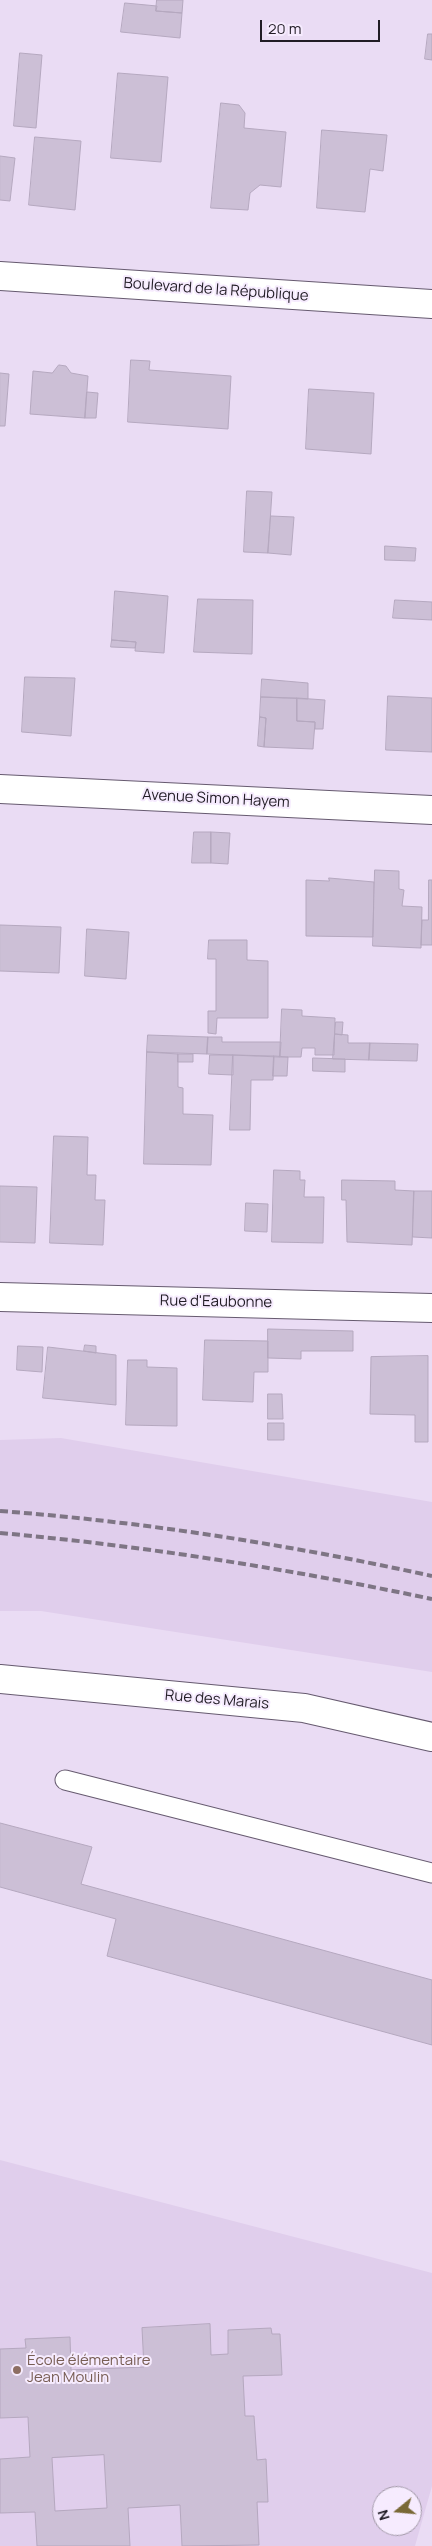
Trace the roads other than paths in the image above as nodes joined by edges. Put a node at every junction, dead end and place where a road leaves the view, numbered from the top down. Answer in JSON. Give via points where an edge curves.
{"nodes":[{"id":1,"x":0,"y":276,"type":"edge"},
{"id":2,"x":432,"y":304,"type":"edge"},
{"id":3,"x":0,"y":789,"type":"edge"},
{"id":4,"x":432,"y":810,"type":"edge"},
{"id":5,"x":0,"y":1297,"type":"edge"},
{"id":6,"x":432,"y":1308,"type":"edge"},
{"id":7,"x":0,"y":1679,"type":"edge"},
{"id":8,"x":432,"y":1737,"type":"edge"},
{"id":9,"x":65,"y":1780,"type":"dead end"},
{"id":10,"x":432,"y":1873,"type":"edge"}],
"edges":[{"from":1,"to":2,"type":"street","name":"Boulevard de la République"},
{"from":3,"to":4,"type":"street","name":"Avenue Simon Hayem"},
{"from":5,"to":6,"type":"street","name":"Rue d'Eaubonne"},
{"from":7,"to":8,"type":"street","name":"Rue des Marais","via":[[304,1708]]},
{"from":9,"to":10,"type":"lane"}]}
